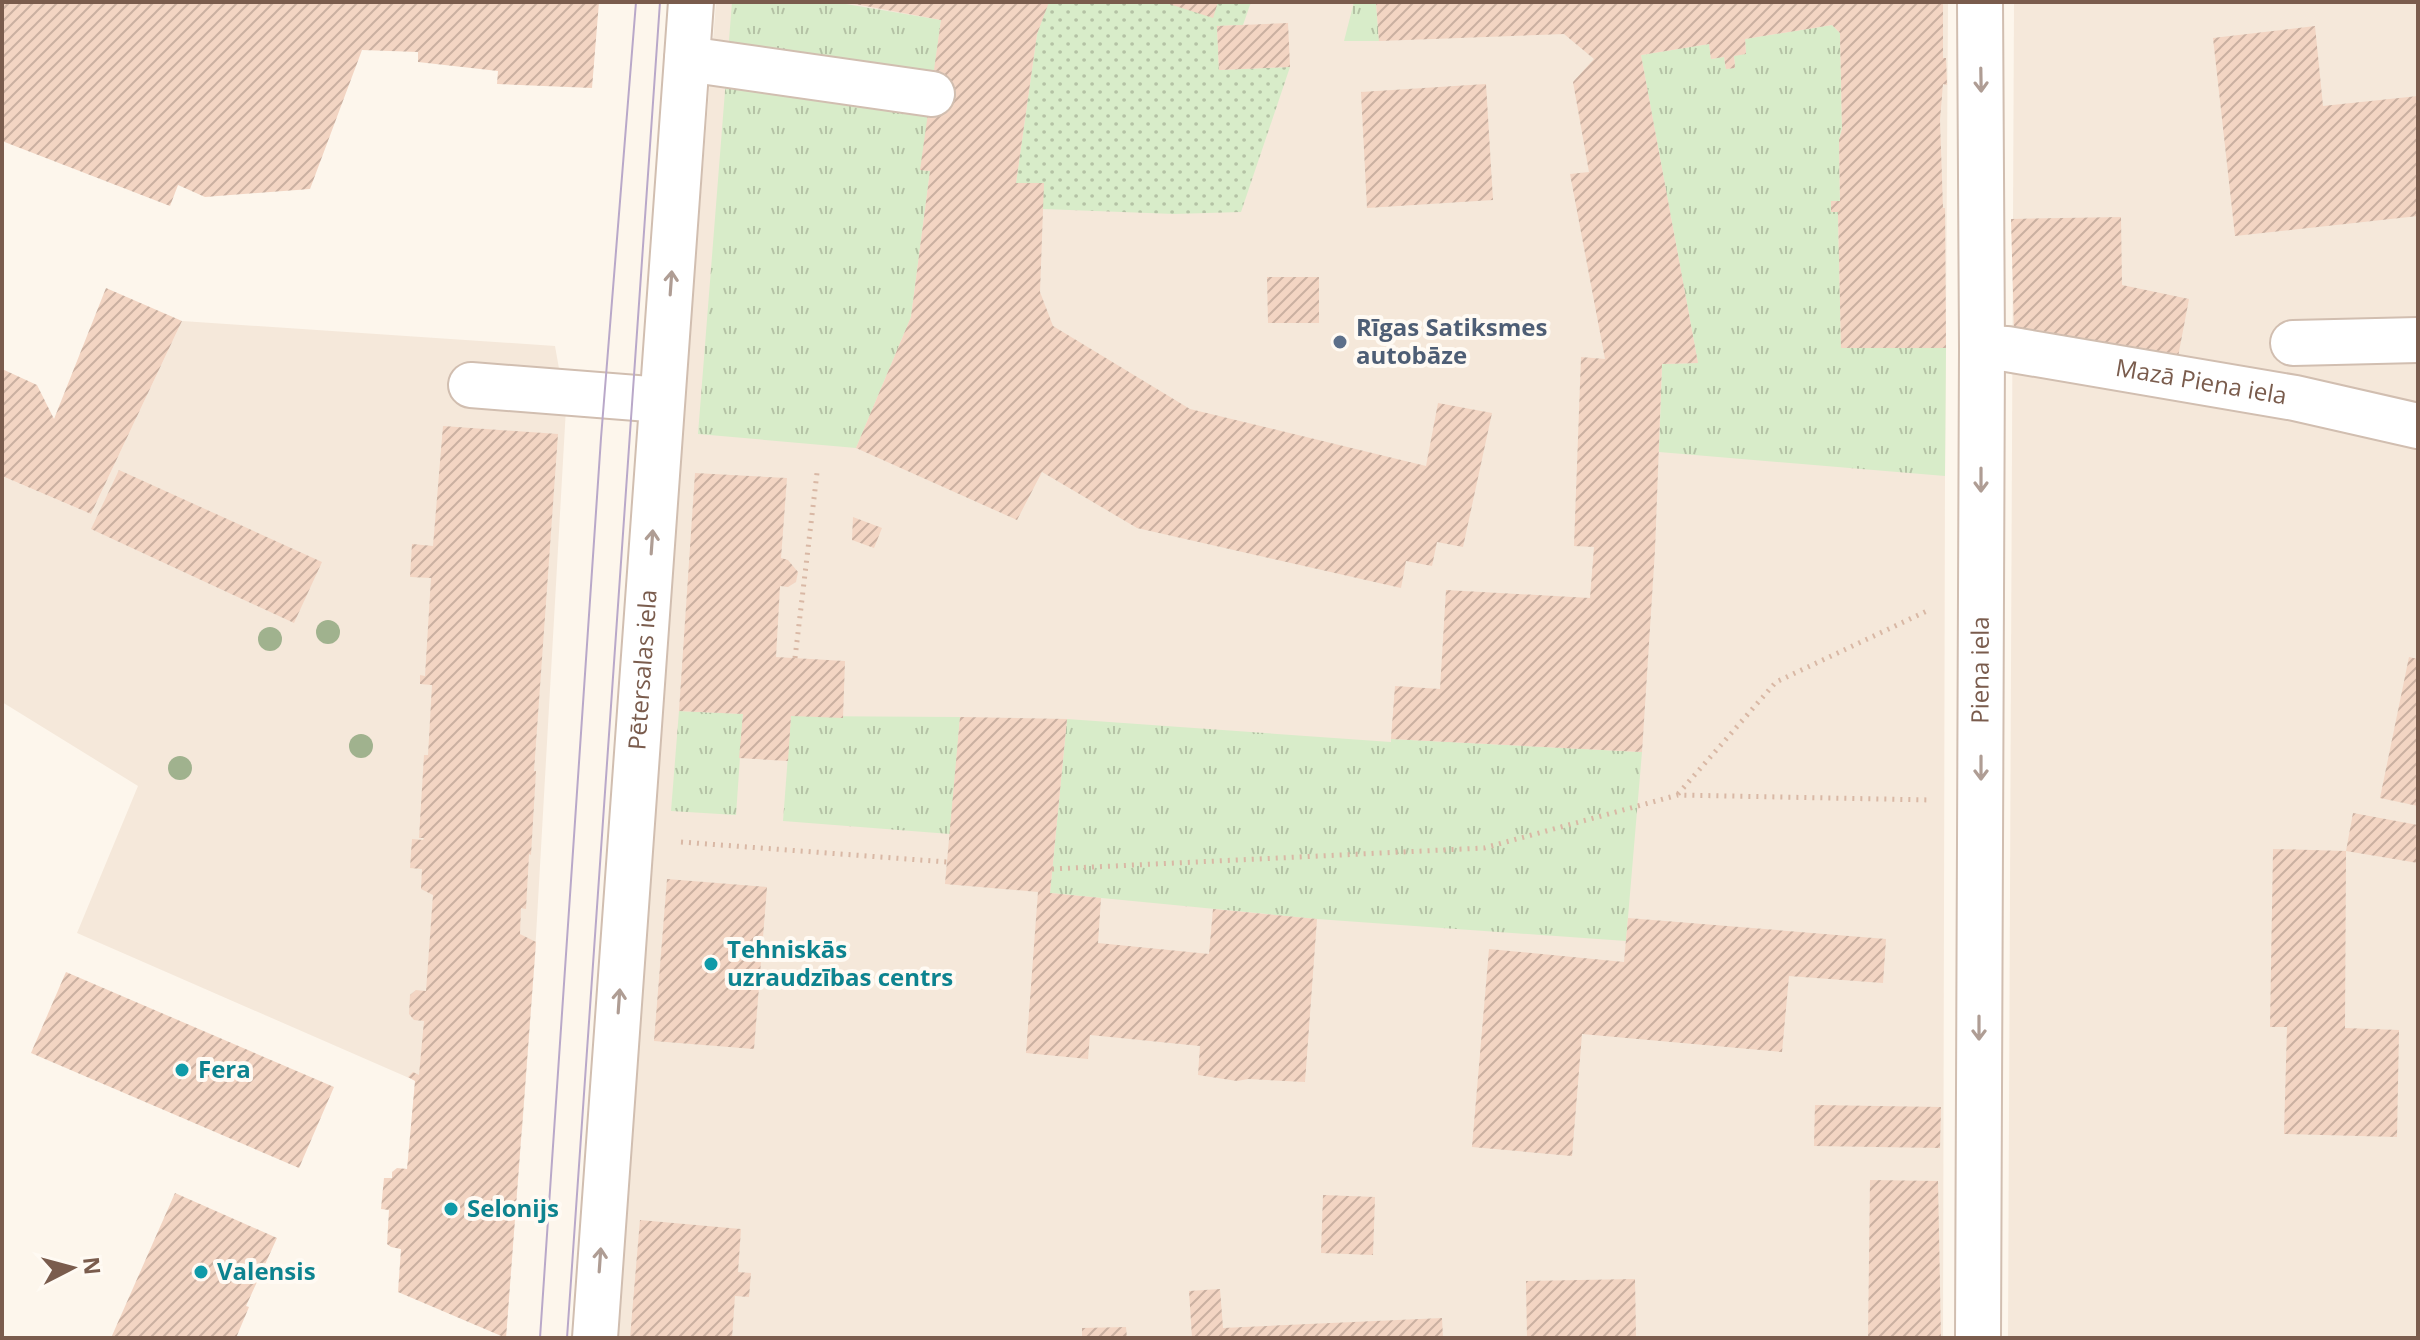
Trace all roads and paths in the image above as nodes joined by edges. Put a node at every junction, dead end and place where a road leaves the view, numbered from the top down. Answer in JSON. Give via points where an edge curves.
{"nodes":[{"id":1,"x":691,"y":2,"type":"edge"},
{"id":2,"x":1980,"y":2,"type":"edge"},
{"id":3,"x":687,"y":59,"type":"junction"},
{"id":4,"x":932,"y":94,"type":"dead end"},
{"id":5,"x":2418,"y":340,"type":"edge"},
{"id":6,"x":2293,"y":343,"type":"dead end"},
{"id":7,"x":1982,"y":348,"type":"junction"},
{"id":8,"x":471,"y":385,"type":"dead end"},
{"id":9,"x":662,"y":400,"type":"junction"},
{"id":10,"x":2418,"y":426,"type":"edge"},
{"id":11,"x":817,"y":473,"type":"dead end"},
{"id":12,"x":1930,"y":610,"type":"dead end"},
{"id":13,"x":795,"y":658,"type":"dead end"},
{"id":14,"x":1678,"y":795,"type":"junction"},
{"id":15,"x":1943,"y":800,"type":"dead end"},
{"id":16,"x":630,"y":838,"type":"junction"},
{"id":17,"x":947,"y":862,"type":"dead end"},
{"id":18,"x":1052,"y":869,"type":"dead end"},
{"id":19,"x":595,"y":1338,"type":"edge"},
{"id":20,"x":1978,"y":1338,"type":"edge"}],
"edges":[{"from":1,"to":3,"type":"street","name":"Pētersalas iela"},
{"from":2,"to":7,"type":"street","name":"Piena iela","one_way":true},
{"from":3,"to":4,"type":"street"},
{"from":9,"to":3,"type":"street","name":"Pētersalas iela","one_way":true},
{"from":5,"to":6,"type":"street"},
{"from":7,"to":10,"type":"street","name":"Mazā Piena iela","via":[[2295,398]]},
{"from":7,"to":20,"type":"street","name":"Piena iela","one_way":true,"via":[[1964,414]]},
{"from":8,"to":9,"type":"street"},
{"from":16,"to":9,"type":"street","name":"Pētersalas iela","one_way":true},
{"from":11,"to":13,"type":"path"},
{"from":12,"to":14,"type":"path","via":[[1776,682]]},
{"from":14,"to":15,"type":"path"},
{"from":14,"to":18,"type":"path","via":[[1484,848]]},
{"from":16,"to":17,"type":"path"},
{"from":19,"to":16,"type":"street","name":"Pētersalas iela","one_way":true}]}
